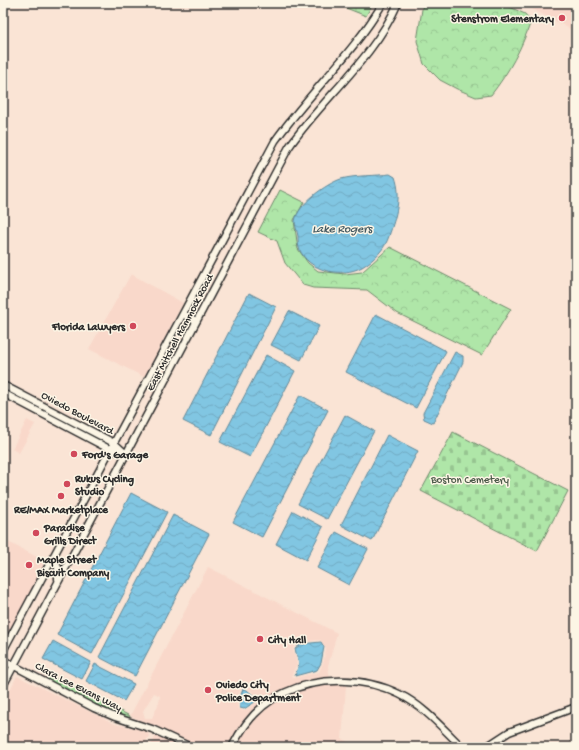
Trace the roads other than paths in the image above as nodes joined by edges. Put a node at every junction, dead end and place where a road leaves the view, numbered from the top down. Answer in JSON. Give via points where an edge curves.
{"nodes":[{"id":1,"x":383,"y":3,"type":"edge"},
{"id":2,"x":398,"y":3,"type":"edge"},
{"id":3,"x":184,"y":314,"type":"junction"},
{"id":4,"x":196,"y":321,"type":"junction"},
{"id":5,"x":3,"y":385,"type":"edge"},
{"id":6,"x":3,"y":393,"type":"edge"},
{"id":7,"x":29,"y":398,"type":"junction"},
{"id":8,"x":25,"y":404,"type":"junction"},
{"id":9,"x":114,"y":443,"type":"junction"},
{"id":10,"x":111,"y":450,"type":"junction"},
{"id":11,"x":126,"y":454,"type":"junction"},
{"id":12,"x":51,"y":560,"type":"junction"},
{"id":13,"x":57,"y":583,"type":"junction"},
{"id":14,"x":3,"y":651,"type":"edge"},
{"id":15,"x":3,"y":660,"type":"edge"},
{"id":16,"x":14,"y":665,"type":"junction"},
{"id":17,"x":3,"y":686,"type":"edge"},
{"id":18,"x":576,"y":706,"type":"edge"},
{"id":19,"x":191,"y":747,"type":"edge"},
{"id":20,"x":232,"y":747,"type":"edge"},
{"id":21,"x":462,"y":747,"type":"edge"},
{"id":22,"x":486,"y":747,"type":"edge"}],
"edges":[{"from":1,"to":3,"type":"street","name":"East Mitchell Hammock Road","via":[[362,36],[275,141]]},
{"from":2,"to":4,"type":"street","name":"East Mitchell Hammock Road","via":[[370,48],[289,147]]},
{"from":3,"to":4,"type":"street"},
{"from":3,"to":9,"type":"street","name":"East Mitchell Hammock Road"},
{"from":4,"to":11,"type":"street","name":"East Mitchell Hammock Road"},
{"from":5,"to":7,"type":"street","name":"Oviedo Boulevard"},
{"from":6,"to":8,"type":"street","name":"Oviedo Boulevard"},
{"from":7,"to":8,"type":"street"},
{"from":7,"to":9,"type":"street","name":"Oviedo Boulevard"},
{"from":8,"to":10,"type":"street","name":"Oviedo Boulevard"},
{"from":9,"to":10,"type":"street","name":"East Mitchell Hammock Road"},
{"from":9,"to":11,"type":"street","name":"Oviedo Boulevard"},
{"from":10,"to":11,"type":"street","name":"Oviedo Boulevard"},
{"from":10,"to":12,"type":"street","name":"East Mitchell Hammock Road"},
{"from":11,"to":13,"type":"street","name":"East Mitchell Hammock Road"},
{"from":12,"to":13,"type":"street","via":[[58,567]]},
{"from":12,"to":14,"type":"street","name":"East Mitchell Hammock Road"},
{"from":13,"to":16,"type":"street","name":"East Mitchell Hammock Road"},
{"from":15,"to":16,"type":"street","name":"Clara Lee Evans Way"},
{"from":16,"to":17,"type":"street","name":"East Mitchell Hammock Road"},
{"from":16,"to":19,"type":"street","name":"Clara Lee Evans Way","via":[[94,708],[152,729]]},
{"from":18,"to":22,"type":"street","via":[[509,732]]},
{"from":20,"to":21,"type":"street","via":[[251,717],[284,693],[309,685],[347,681],[378,686],[400,694],[421,708]]}]}
